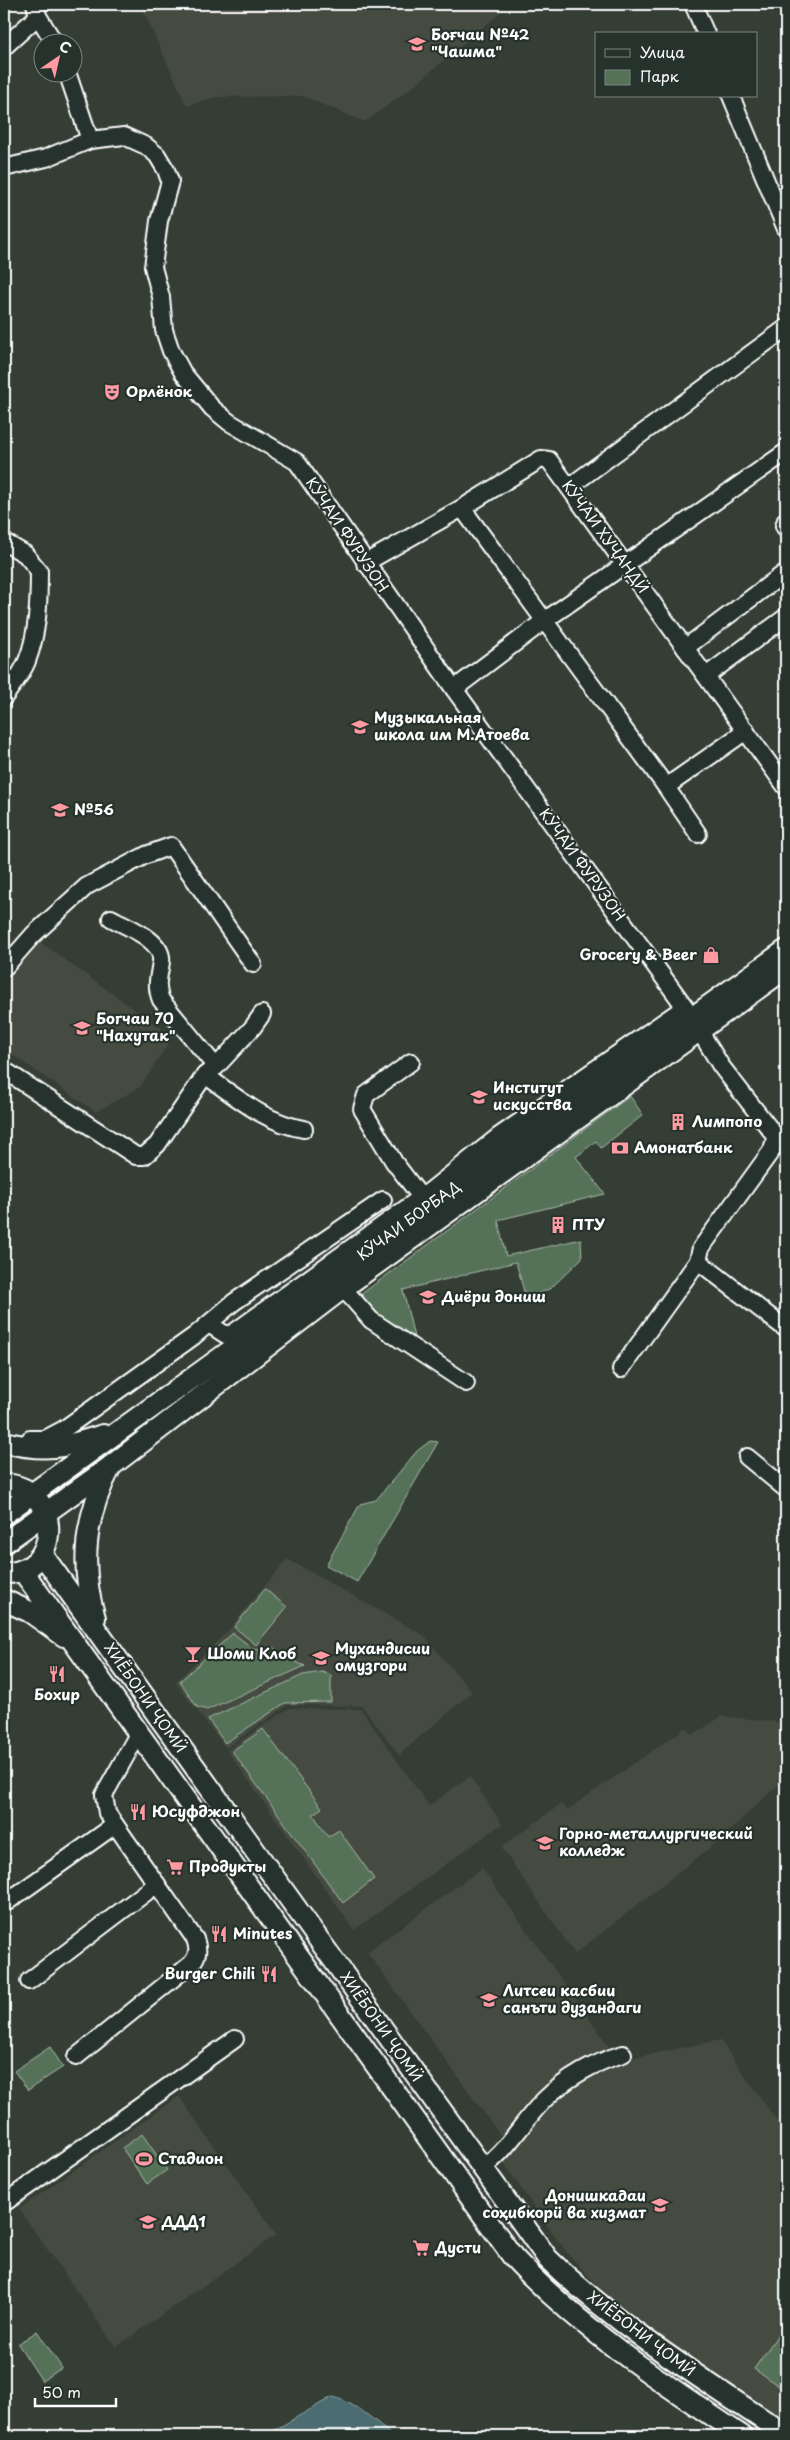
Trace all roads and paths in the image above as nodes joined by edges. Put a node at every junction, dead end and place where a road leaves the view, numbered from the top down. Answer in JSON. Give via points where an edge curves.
{"nodes":[{"id":1,"x":694,"y":4,"type":"edge"},
{"id":2,"x":37,"y":10,"type":"edge"},
{"id":3,"x":49,"y":32,"type":"edge"},
{"id":4,"x":705,"y":32,"type":"edge"},
{"id":5,"x":4,"y":47,"type":"edge"},
{"id":6,"x":71,"y":82,"type":"edge"},
{"id":7,"x":732,"y":98,"type":"edge"},
{"id":8,"x":90,"y":140,"type":"junction"},
{"id":9,"x":4,"y":168,"type":"edge"},
{"id":10,"x":780,"y":198,"type":"edge"},
{"id":11,"x":786,"y":228,"type":"edge"},
{"id":12,"x":786,"y":328,"type":"edge"},
{"id":13,"x":786,"y":452,"type":"edge"},
{"id":14,"x":569,"y":488,"type":"junction"},
{"id":15,"x":462,"y":508,"type":"junction"},
{"id":16,"x":786,"y":520,"type":"edge"},
{"id":17,"x":786,"y":529,"type":"edge"},
{"id":18,"x":4,"y":542,"type":"edge"},
{"id":19,"x":365,"y":563,"type":"junction"},
{"id":20,"x":625,"y":564,"type":"junction"},
{"id":21,"x":786,"y":572,"type":"edge"},
{"id":22,"x":786,"y":617,"type":"edge"},
{"id":23,"x":544,"y":621,"type":"junction"},
{"id":24,"x":685,"y":648,"type":"junction"},
{"id":25,"x":706,"y":676,"type":"junction"},
{"id":26,"x":454,"y":689,"type":"junction"},
{"id":27,"x":4,"y":697,"type":"edge"},
{"id":28,"x":746,"y":731,"type":"junction"},
{"id":29,"x":664,"y":784,"type":"junction"},
{"id":30,"x":786,"y":787,"type":"edge"},
{"id":31,"x":698,"y":834,"type":"dead end"},
{"id":32,"x":111,"y":918,"type":"dead end"},
{"id":33,"x":786,"y":950,"type":"edge"},
{"id":34,"x":253,"y":964,"type":"dead end"},
{"id":35,"x":4,"y":968,"type":"edge"},
{"id":36,"x":786,"y":968,"type":"edge"},
{"id":37,"x":262,"y":1014,"type":"dead end"},
{"id":38,"x":691,"y":1018,"type":"junction"},
{"id":39,"x":411,"y":1062,"type":"dead end"},
{"id":40,"x":4,"y":1070,"type":"edge"},
{"id":41,"x":211,"y":1071,"type":"junction"},
{"id":42,"x":304,"y":1129,"type":"dead end"},
{"id":43,"x":383,"y":1200,"type":"dead end"},
{"id":44,"x":425,"y":1202,"type":"junction"},
{"id":45,"x":698,"y":1261,"type":"junction"},
{"id":46,"x":343,"y":1288,"type":"junction"},
{"id":47,"x":209,"y":1324,"type":"junction"},
{"id":48,"x":786,"y":1329,"type":"edge"},
{"id":49,"x":620,"y":1369,"type":"dead end"},
{"id":50,"x":466,"y":1383,"type":"dead end"},
{"id":51,"x":121,"y":1429,"type":"junction"},
{"id":52,"x":4,"y":1434,"type":"edge"},
{"id":53,"x":4,"y":1442,"type":"edge"},
{"id":54,"x":52,"y":1443,"type":"junction"},
{"id":55,"x":747,"y":1457,"type":"dead end"},
{"id":56,"x":111,"y":1466,"type":"junction"},
{"id":57,"x":4,"y":1474,"type":"edge"},
{"id":58,"x":19,"y":1488,"type":"edge"},
{"id":59,"x":786,"y":1489,"type":"edge"},
{"id":60,"x":46,"y":1511,"type":"junction"},
{"id":61,"x":4,"y":1514,"type":"edge"},
{"id":62,"x":4,"y":1543,"type":"edge"},
{"id":63,"x":42,"y":1554,"type":"junction"},
{"id":64,"x":13,"y":1571,"type":"edge"},
{"id":65,"x":4,"y":1600,"type":"edge"},
{"id":66,"x":98,"y":1629,"type":"junction"},
{"id":67,"x":78,"y":1646,"type":"junction"},
{"id":68,"x":138,"y":1734,"type":"junction"},
{"id":69,"x":115,"y":1826,"type":"junction"},
{"id":70,"x":157,"y":1884,"type":"junction"},
{"id":71,"x":4,"y":1904,"type":"edge"},
{"id":72,"x":29,"y":1982,"type":"dead end"},
{"id":73,"x":235,"y":2039,"type":"dead end"},
{"id":74,"x":623,"y":2054,"type":"dead end"},
{"id":75,"x":76,"y":2057,"type":"dead end"},
{"id":76,"x":404,"y":2061,"type":"junction"},
{"id":77,"x":381,"y":2075,"type":"junction"},
{"id":78,"x":486,"y":2166,"type":"dead end"},
{"id":79,"x":4,"y":2203,"type":"edge"},
{"id":80,"x":786,"y":2435,"type":"edge"},
{"id":81,"x":742,"y":2436,"type":"edge"}],
"edges":[{"from":1,"to":4,"type":"street"},
{"from":2,"to":3,"type":"street"},
{"from":2,"to":5,"type":"street"},
{"from":6,"to":8,"type":"street"},
{"from":7,"to":10,"type":"street"},
{"from":8,"to":9,"type":"street","name":"КӮЧАИ ФУРУЗОН","via":[[46,158]]},
{"from":8,"to":19,"type":"street","name":"КӮЧАИ ФУРУЗОН","via":[[124,136],[146,146],[157,155],[166,170],[170,181],[159,221],[153,267],[164,330],[184,373],[212,408],[229,422],[297,462]]},
{"from":10,"to":11,"type":"street"},
{"from":12,"to":14,"type":"street"},
{"from":13,"to":20,"type":"street"},
{"from":14,"to":15,"type":"street","name":"КӮЧАИ ХУҶАНДӢ","via":[[550,460],[541,459]]},
{"from":14,"to":20,"type":"street","name":"КӮЧАИ ХУҶАНДӢ"},
{"from":15,"to":19,"type":"street","name":"КӮЧАИ ХУҶАНДӢ"},
{"from":15,"to":23,"type":"street"},
{"from":16,"to":17,"type":"street"},
{"from":18,"to":27,"type":"street","via":[[25,554],[39,572],[39,607],[27,660]]},
{"from":19,"to":26,"type":"street","name":"КӮЧАИ ФУРУЗОН"},
{"from":20,"to":23,"type":"street"},
{"from":20,"to":24,"type":"street","name":"КӮЧАИ ХУҶАНДӢ"},
{"from":21,"to":24,"type":"street"},
{"from":22,"to":25,"type":"street"},
{"from":23,"to":26,"type":"street"},
{"from":23,"to":29,"type":"street"},
{"from":24,"to":25,"type":"street","name":"КӮЧАИ ХУҶАНДӢ"},
{"from":25,"to":28,"type":"street","name":"КӮЧАИ ХУҶАНДӢ"},
{"from":26,"to":38,"type":"street","name":"КӮЧАИ ФУРУЗОН"},
{"from":28,"to":29,"type":"street","via":[[669,785]]},
{"from":28,"to":30,"type":"street","name":"КӮЧАИ ХУҶАНДӢ"},
{"from":29,"to":31,"type":"street"},
{"from":32,"to":41,"type":"street","via":[[156,945],[161,953],[157,990],[161,1000]]},
{"from":33,"to":38,"type":"main road","name":"КӮЧАИ БОРБАД"},
{"from":34,"to":35,"type":"street","via":[[171,846],[146,855],[87,886]]},
{"from":36,"to":38,"type":"main road","name":"КӮЧАИ БОРБАД"},
{"from":37,"to":41,"type":"street"},
{"from":38,"to":44,"type":"main road","name":"КӮЧАИ БОРБАД"},
{"from":38,"to":45,"type":"street","name":"КӮЧАИ ФУРУЗОН","via":[[720,1066],[775,1139],[772,1150],[700,1248]]},
{"from":38,"to":46,"type":"main road","name":"КӮЧАИ БОРБАД"},
{"from":39,"to":44,"type":"street","via":[[366,1095],[362,1109],[394,1162]]},
{"from":40,"to":41,"type":"street","via":[[136,1156],[144,1156],[157,1145]]},
{"from":41,"to":42,"type":"street","via":[[262,1114],[276,1122]]},
{"from":43,"to":47,"type":"street","via":[[234,1302]]},
{"from":44,"to":47,"type":"street","via":[[233,1333],[226,1335]]},
{"from":44,"to":51,"type":"main road","name":"КӮЧАИ БОРБАД"},
{"from":45,"to":48,"type":"street"},
{"from":45,"to":49,"type":"street"},
{"from":46,"to":50,"type":"street","via":[[371,1320]]},
{"from":46,"to":56,"type":"main road","name":"КӮЧАИ БОРБАД"},
{"from":47,"to":54,"type":"street"},
{"from":51,"to":54,"type":"main road","via":[[67,1447]]},
{"from":51,"to":58,"type":"main road","name":"КӮЧАИ БОРБАД"},
{"from":52,"to":54,"type":"street"},
{"from":53,"to":54,"type":"main road","via":[[39,1449]]},
{"from":55,"to":59,"type":"street"},
{"from":56,"to":60,"type":"main road","name":"КӮЧАИ БОРБАД"},
{"from":56,"to":66,"type":"main road","via":[[91,1514],[86,1538],[86,1579]]},
{"from":57,"to":58,"type":"main road"},
{"from":58,"to":60,"type":"main road"},
{"from":58,"to":61,"type":"main road","name":"КӮЧАИ БОРБАД"},
{"from":60,"to":62,"type":"main road","name":"КӮЧАИ БОРБАД"},
{"from":60,"to":63,"type":"main road","via":[[48,1533]]},
{"from":63,"to":64,"type":"main road","via":[[33,1563]]},
{"from":63,"to":66,"type":"main road","name":"ХИЁБОНИ ҶОМӢ"},
{"from":64,"to":67,"type":"main road","name":"ХИЁБОНИ ҶОМӢ"},
{"from":65,"to":67,"type":"main road","via":[[30,1612]]},
{"from":66,"to":76,"type":"main road","name":"ХИЁБОНИ ҶОМӢ","via":[[141,1695]]},
{"from":67,"to":68,"type":"main road","name":"ХИЁБОНИ ҶОМӢ"},
{"from":68,"to":69,"type":"street","via":[[104,1795],[107,1814]]},
{"from":68,"to":77,"type":"main road","name":"ХИЁБОНИ ҶОМӢ"},
{"from":69,"to":70,"type":"street"},
{"from":69,"to":71,"type":"street"},
{"from":70,"to":72,"type":"street"},
{"from":70,"to":75,"type":"street","via":[[195,1940],[197,1955],[191,1964]]},
{"from":73,"to":79,"type":"street"},
{"from":74,"to":78,"type":"street","via":[[606,2059],[554,2092],[498,2157]]},
{"from":76,"to":77,"type":"main road"},
{"from":76,"to":80,"type":"main road","name":"ХИЁБОНИ ҶОМӢ","via":[[548,2259],[626,2326]]},
{"from":77,"to":81,"type":"main road","name":"ХИЁБОНИ ҶОМӢ","via":[[492,2231],[533,2279],[629,2360]]}]}
